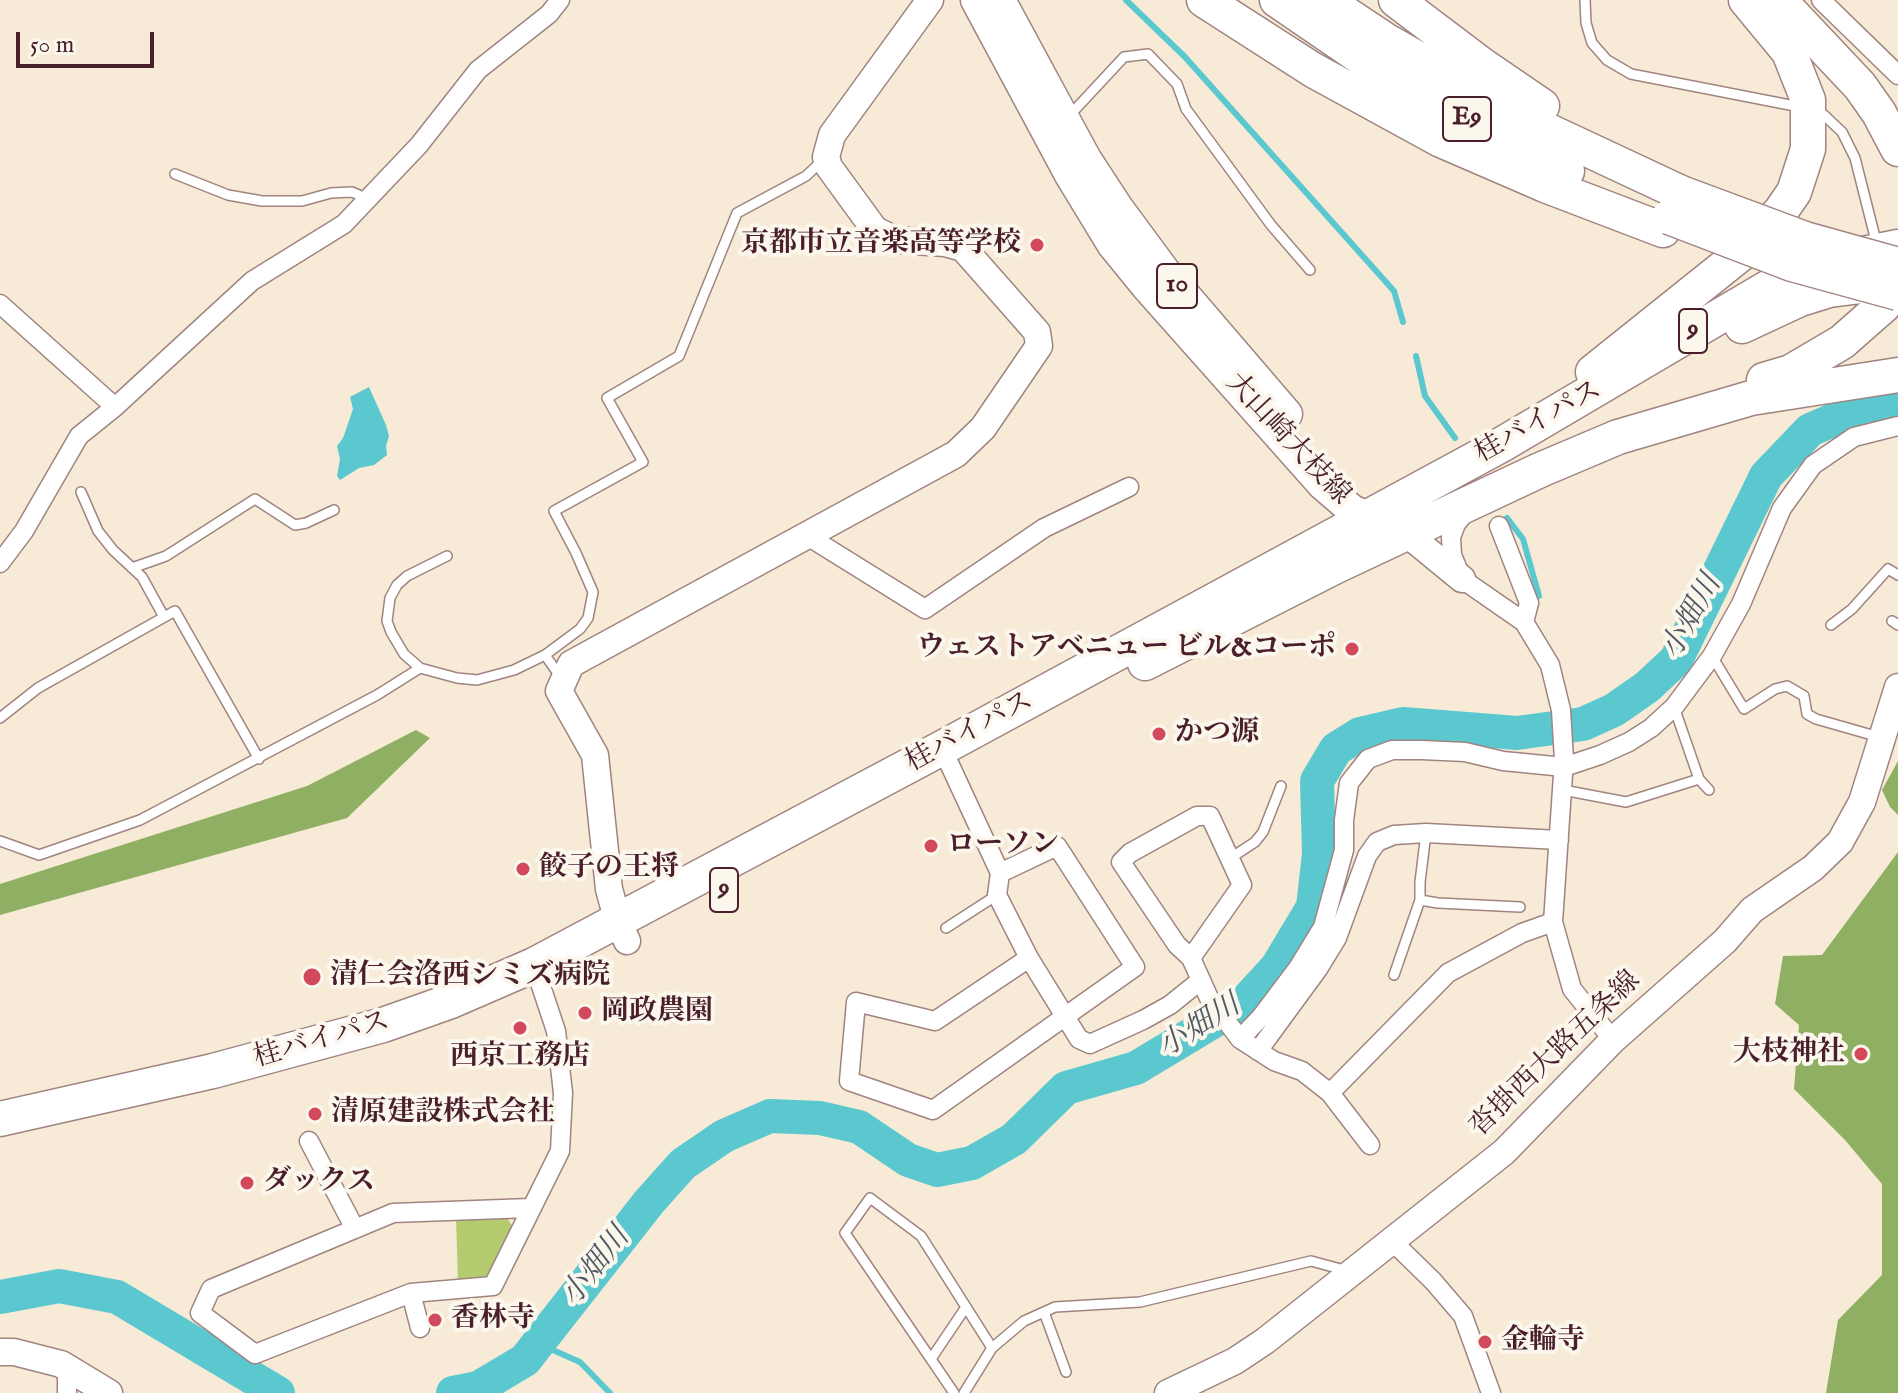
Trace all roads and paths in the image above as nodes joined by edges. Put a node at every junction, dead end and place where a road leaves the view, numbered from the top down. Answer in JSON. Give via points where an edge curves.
{"nodes":[{"id":1,"x":560,"y":0,"type":"edge"},
{"id":2,"x":930,"y":0,"type":"edge"},
{"id":3,"x":976,"y":0,"type":"edge"},
{"id":4,"x":1000,"y":0,"type":"edge"},
{"id":5,"x":1204,"y":0,"type":"edge"},
{"id":6,"x":1277,"y":0,"type":"edge"},
{"id":7,"x":1325,"y":0,"type":"edge"},
{"id":8,"x":1396,"y":0,"type":"edge"},
{"id":9,"x":1585,"y":0,"type":"edge"},
{"id":10,"x":1746,"y":0,"type":"edge"},
{"id":11,"x":1779,"y":0,"type":"edge"},
{"id":12,"x":1821,"y":0,"type":"edge"},
{"id":13,"x":1898,"y":75,"type":"edge"},
{"id":14,"x":1795,"y":106,"type":"dead end"},
{"id":15,"x":1824,"y":115,"type":"dead end"},
{"id":16,"x":1065,"y":120,"type":"junction"},
{"id":17,"x":1898,"y":149,"type":"edge"},
{"id":18,"x":826,"y":157,"type":"junction"},
{"id":19,"x":175,"y":174,"type":"dead end"},
{"id":20,"x":368,"y":199,"type":"junction"},
{"id":21,"x":1671,"y":213,"type":"junction"},
{"id":22,"x":1892,"y":254,"type":"edge"},
{"id":23,"x":1310,"y":270,"type":"dead end"},
{"id":24,"x":1898,"y":285,"type":"edge"},
{"id":25,"x":1898,"y":293,"type":"edge"},
{"id":26,"x":0,"y":304,"type":"edge"},
{"id":27,"x":1898,"y":375,"type":"edge"},
{"id":28,"x":115,"y":407,"type":"junction"},
{"id":29,"x":1898,"y":426,"type":"edge"},
{"id":30,"x":1524,"y":456,"type":"junction"},
{"id":31,"x":1129,"y":487,"type":"dead end"},
{"id":32,"x":81,"y":492,"type":"dead end"},
{"id":33,"x":1473,"y":502,"type":"junction"},
{"id":34,"x":334,"y":510,"type":"dead end"},
{"id":35,"x":1385,"y":520,"type":"junction"},
{"id":36,"x":1499,"y":526,"type":"dead end"},
{"id":37,"x":806,"y":535,"type":"junction"},
{"id":38,"x":447,"y":556,"type":"dead end"},
{"id":39,"x":0,"y":563,"type":"edge"},
{"id":40,"x":132,"y":568,"type":"junction"},
{"id":41,"x":1898,"y":575,"type":"edge"},
{"id":42,"x":1462,"y":579,"type":"junction"},
{"id":43,"x":164,"y":617,"type":"junction"},
{"id":44,"x":1524,"y":622,"type":"junction"},
{"id":45,"x":1831,"y":625,"type":"dead end"},
{"id":46,"x":545,"y":655,"type":"junction"},
{"id":47,"x":1712,"y":656,"type":"junction"},
{"id":48,"x":420,"y":668,"type":"junction"},
{"id":49,"x":564,"y":682,"type":"junction"},
{"id":50,"x":1898,"y":687,"type":"edge"},
{"id":51,"x":1674,"y":707,"type":"junction"},
{"id":52,"x":0,"y":718,"type":"edge"},
{"id":53,"x":1882,"y":738,"type":"junction"},
{"id":54,"x":947,"y":758,"type":"junction"},
{"id":55,"x":259,"y":759,"type":"junction"},
{"id":56,"x":1564,"y":763,"type":"junction"},
{"id":57,"x":1699,"y":779,"type":"junction"},
{"id":58,"x":1281,"y":786,"type":"dead end"},
{"id":59,"x":1563,"y":790,"type":"junction"},
{"id":60,"x":1709,"y":790,"type":"dead end"},
{"id":61,"x":1426,"y":833,"type":"junction"},
{"id":62,"x":1559,"y":840,"type":"junction"},
{"id":63,"x":0,"y":841,"type":"edge"},
{"id":64,"x":1229,"y":859,"type":"junction"},
{"id":65,"x":1000,"y":873,"type":"junction"},
{"id":66,"x":997,"y":895,"type":"junction"},
{"id":67,"x":1420,"y":900,"type":"junction"},
{"id":68,"x":1520,"y":907,"type":"dead end"},
{"id":69,"x":1553,"y":922,"type":"junction"},
{"id":70,"x":946,"y":928,"type":"dead end"},
{"id":71,"x":623,"y":931,"type":"junction"},
{"id":72,"x":1029,"y":958,"type":"junction"},
{"id":73,"x":1191,"y":958,"type":"junction"},
{"id":74,"x":1394,"y":975,"type":"dead end"},
{"id":75,"x":538,"y":976,"type":"junction"},
{"id":76,"x":1201,"y":980,"type":"junction"},
{"id":77,"x":1065,"y":1017,"type":"junction"},
{"id":78,"x":1237,"y":1036,"type":"junction"},
{"id":79,"x":1613,"y":1040,"type":"junction"},
{"id":80,"x":1258,"y":1051,"type":"junction"},
{"id":81,"x":1330,"y":1093,"type":"junction"},
{"id":82,"x":0,"y":1119,"type":"edge"},
{"id":83,"x":0,"y":1140,"type":"edge"},
{"id":84,"x":309,"y":1141,"type":"dead end"},
{"id":85,"x":1370,"y":1145,"type":"dead end"},
{"id":86,"x":530,"y":1208,"type":"junction"},
{"id":87,"x":355,"y":1229,"type":"junction"},
{"id":88,"x":1392,"y":1241,"type":"junction"},
{"id":89,"x":1351,"y":1272,"type":"junction"},
{"id":90,"x":411,"y":1293,"type":"junction"},
{"id":91,"x":966,"y":1307,"type":"junction"},
{"id":92,"x":1044,"y":1312,"type":"junction"},
{"id":93,"x":420,"y":1328,"type":"dead end"},
{"id":94,"x":992,"y":1348,"type":"junction"},
{"id":95,"x":0,"y":1352,"type":"edge"},
{"id":96,"x":931,"y":1359,"type":"junction"},
{"id":97,"x":1066,"y":1372,"type":"dead end"},
{"id":98,"x":67,"y":1380,"type":"edge"},
{"id":99,"x":109,"y":1393,"type":"edge"},
{"id":100,"x":954,"y":1393,"type":"edge"},
{"id":101,"x":964,"y":1393,"type":"edge"},
{"id":102,"x":1168,"y":1393,"type":"edge"},
{"id":103,"x":1491,"y":1393,"type":"edge"}],
"edges":[{"from":1,"to":20,"type":"street","via":[[478,70]]},
{"from":2,"to":18,"type":"street","via":[[832,135]]},
{"from":3,"to":35,"type":"main road","name":"大山崎大枝線","number":"10","via":[[1112,244],[1323,485],[1352,510]]},
{"from":4,"to":16,"type":"main road","name":"大山崎大枝線","number":"10"},
{"from":5,"to":21,"type":"highway","via":[[1313,70],[1441,140],[1557,190]]},
{"from":6,"to":21,"type":"highway","number":"E9","via":[[1372,65],[1514,146]]},
{"from":7,"to":21,"type":"highway","number":"E9"},
{"from":8,"to":21,"type":"highway","via":[[1513,87],[1619,148]]},
{"from":9,"to":14,"type":"lane","via":[[1592,43],[1631,74]]},
{"from":10,"to":30,"type":"highway","via":[[1789,52],[1808,100],[1808,149],[1794,192],[1743,252]]},
{"from":11,"to":17,"type":"highway","via":[[1860,86]]},
{"from":12,"to":13,"type":"street"},
{"from":15,"to":22,"type":"lane","via":[[1842,132],[1855,158]]},
{"from":16,"to":23,"type":"lane","via":[[1124,57],[1148,54],[1177,84],[1186,109]]},
{"from":16,"to":35,"type":"main road","name":"大山崎大枝線","number":"10","via":[[1118,208],[1166,273],[1337,472]]},
{"from":18,"to":37,"type":"street","via":[[875,230],[896,240],[963,248],[1037,332],[1039,346],[983,428],[956,454]]},
{"from":18,"to":46,"type":"lane","via":[[806,176],[737,213],[679,356],[607,398],[643,462],[554,511],[593,592],[580,629]]},
{"from":19,"to":20,"type":"lane","via":[[228,195],[262,201],[352,192]]},
{"from":20,"to":28,"type":"street","via":[[344,224],[252,281]]},
{"from":21,"to":22,"type":"highway","number":"E9","bridge":true},
{"from":21,"to":25,"type":"highway","bridge":true,"via":[[1792,264]]},
{"from":22,"to":30,"type":"highway","name":"桂バイパス","number":"9","via":[[1809,268],[1776,283]]},
{"from":24,"to":30,"type":"highway","via":[[1829,290],[1771,311]]},
{"from":24,"to":30,"type":"highway","via":[[1884,305],[1842,342],[1791,372]]},
{"from":26,"to":28,"type":"street"},
{"from":27,"to":30,"type":"highway","name":"桂バイパス","number":"9","via":[[1725,405],[1618,437]]},
{"from":28,"to":39,"type":"street","via":[[79,436]]},
{"from":29,"to":47,"type":"street","via":[[1854,437],[1813,465],[1782,508]]},
{"from":30,"to":33,"type":"highway","name":"桂バイパス","number":"9"},
{"from":30,"to":35,"type":"highway"},
{"from":31,"to":37,"type":"street","via":[[1044,528],[925,609]]},
{"from":32,"to":40,"type":"lane","via":[[98,531]]},
{"from":33,"to":35,"type":"highway","name":"桂バイパス","number":"9"},
{"from":33,"to":42,"type":"street","via":[[1451,537]]},
{"from":34,"to":40,"type":"lane","via":[[295,525],[255,499],[166,556]]},
{"from":35,"to":42,"type":"street"},
{"from":35,"to":54,"type":"highway","name":"桂バイパス","number":"9"},
{"from":36,"to":44,"type":"street","via":[[1529,603]]},
{"from":37,"to":49,"type":"street","via":[[571,664]]},
{"from":38,"to":48,"type":"lane","via":[[407,576],[390,598],[391,632]]},
{"from":40,"to":43,"type":"lane"},
{"from":41,"to":45,"type":"lane","via":[[1888,569]]},
{"from":42,"to":44,"type":"street"},
{"from":43,"to":52,"type":"lane","via":[[38,688]]},
{"from":43,"to":55,"type":"lane","via":[[175,611]]},
{"from":44,"to":56,"type":"street","via":[[1550,665],[1561,710]]},
{"from":46,"to":48,"type":"lane","via":[[477,680]]},
{"from":46,"to":49,"type":"lane"},
{"from":47,"to":51,"type":"street"},
{"from":47,"to":53,"type":"lane","via":[[1744,709],[1787,686],[1804,696],[1807,714],[1816,719]]},
{"from":48,"to":55,"type":"lane"},
{"from":49,"to":71,"type":"street","via":[[559,691],[595,755],[609,889]]},
{"from":50,"to":53,"type":"street","name":"沓掛西大路五条線"},
{"from":51,"to":56,"type":"street","via":[[1629,742]]},
{"from":51,"to":57,"type":"lane"},
{"from":53,"to":79,"type":"street","name":"沓掛西大路五条線","via":[[1862,802],[1840,842],[1813,868],[1752,910],[1725,941]]},
{"from":54,"to":65,"type":"street"},
{"from":54,"to":71,"type":"highway","name":"桂バイパス","number":"9"},
{"from":55,"to":63,"type":"lane","via":[[140,820],[39,855]]},
{"from":56,"to":59,"type":"street"},
{"from":56,"to":78,"type":"street","via":[[1422,750],[1392,750],[1368,759],[1349,783],[1344,850],[1323,927],[1261,1017]]},
{"from":57,"to":59,"type":"lane","via":[[1626,802]]},
{"from":57,"to":60,"type":"lane"},
{"from":58,"to":64,"type":"lane","via":[[1263,832]]},
{"from":59,"to":62,"type":"street"},
{"from":61,"to":62,"type":"street"},
{"from":61,"to":67,"type":"lane"},
{"from":61,"to":80,"type":"street","via":[[1377,842],[1337,938]]},
{"from":62,"to":69,"type":"street"},
{"from":64,"to":73,"type":"street","via":[[1242,885]]},
{"from":64,"to":73,"type":"street","via":[[1210,816],[1197,816],[1121,862]]},
{"from":65,"to":66,"type":"street"},
{"from":65,"to":77,"type":"street","via":[[1057,846],[1135,967]]},
{"from":66,"to":70,"type":"lane"},
{"from":66,"to":72,"type":"street"},
{"from":67,"to":68,"type":"lane"},
{"from":67,"to":74,"type":"lane"},
{"from":69,"to":79,"type":"street","via":[[1572,989]]},
{"from":69,"to":81,"type":"street","via":[[1448,973]]},
{"from":71,"to":75,"type":"highway","name":"桂バイパス","number":"9"},
{"from":72,"to":77,"type":"street"},
{"from":72,"to":77,"type":"street","via":[[935,1021],[856,1002],[849,1081],[933,1110]]},
{"from":73,"to":76,"type":"street"},
{"from":75,"to":82,"type":"highway","name":"桂バイパス","number":"9","via":[[297,1050]]},
{"from":75,"to":83,"type":"highway","name":"桂バイパス","number":"9","via":[[389,1045],[218,1091]]},
{"from":75,"to":86,"type":"street","via":[[556,1031],[563,1093],[560,1151]]},
{"from":76,"to":77,"type":"street","via":[[1170,1005],[1090,1044],[1079,1039]]},
{"from":76,"to":78,"type":"street"},
{"from":78,"to":80,"type":"street"},
{"from":79,"to":88,"type":"street","name":"沓掛西大路五条線","via":[[1504,1152]]},
{"from":80,"to":81,"type":"street","via":[[1302,1071]]},
{"from":81,"to":85,"type":"street"},
{"from":84,"to":87,"type":"street"},
{"from":86,"to":87,"type":"street","via":[[393,1213]]},
{"from":86,"to":90,"type":"street","via":[[493,1286]]},
{"from":87,"to":90,"type":"street","via":[[211,1289],[200,1313],[255,1354]]},
{"from":88,"to":89,"type":"street","name":"沓掛西大路五条線"},
{"from":88,"to":103,"type":"street","via":[[1463,1316]]},
{"from":89,"to":92,"type":"lane","via":[[1311,1261],[1140,1302]]},
{"from":89,"to":102,"type":"street","name":"沓掛西大路五条線","via":[[1235,1361]]},
{"from":90,"to":93,"type":"street"},
{"from":91,"to":94,"type":"lane"},
{"from":91,"to":96,"type":"lane"},
{"from":91,"to":96,"type":"lane","via":[[921,1236],[870,1198],[845,1233]]},
{"from":92,"to":94,"type":"lane"},
{"from":92,"to":97,"type":"lane"},
{"from":94,"to":101,"type":"lane"},
{"from":95,"to":98,"type":"street","via":[[14,1352]]},
{"from":96,"to":100,"type":"lane"},
{"from":98,"to":99,"type":"street"}]}
